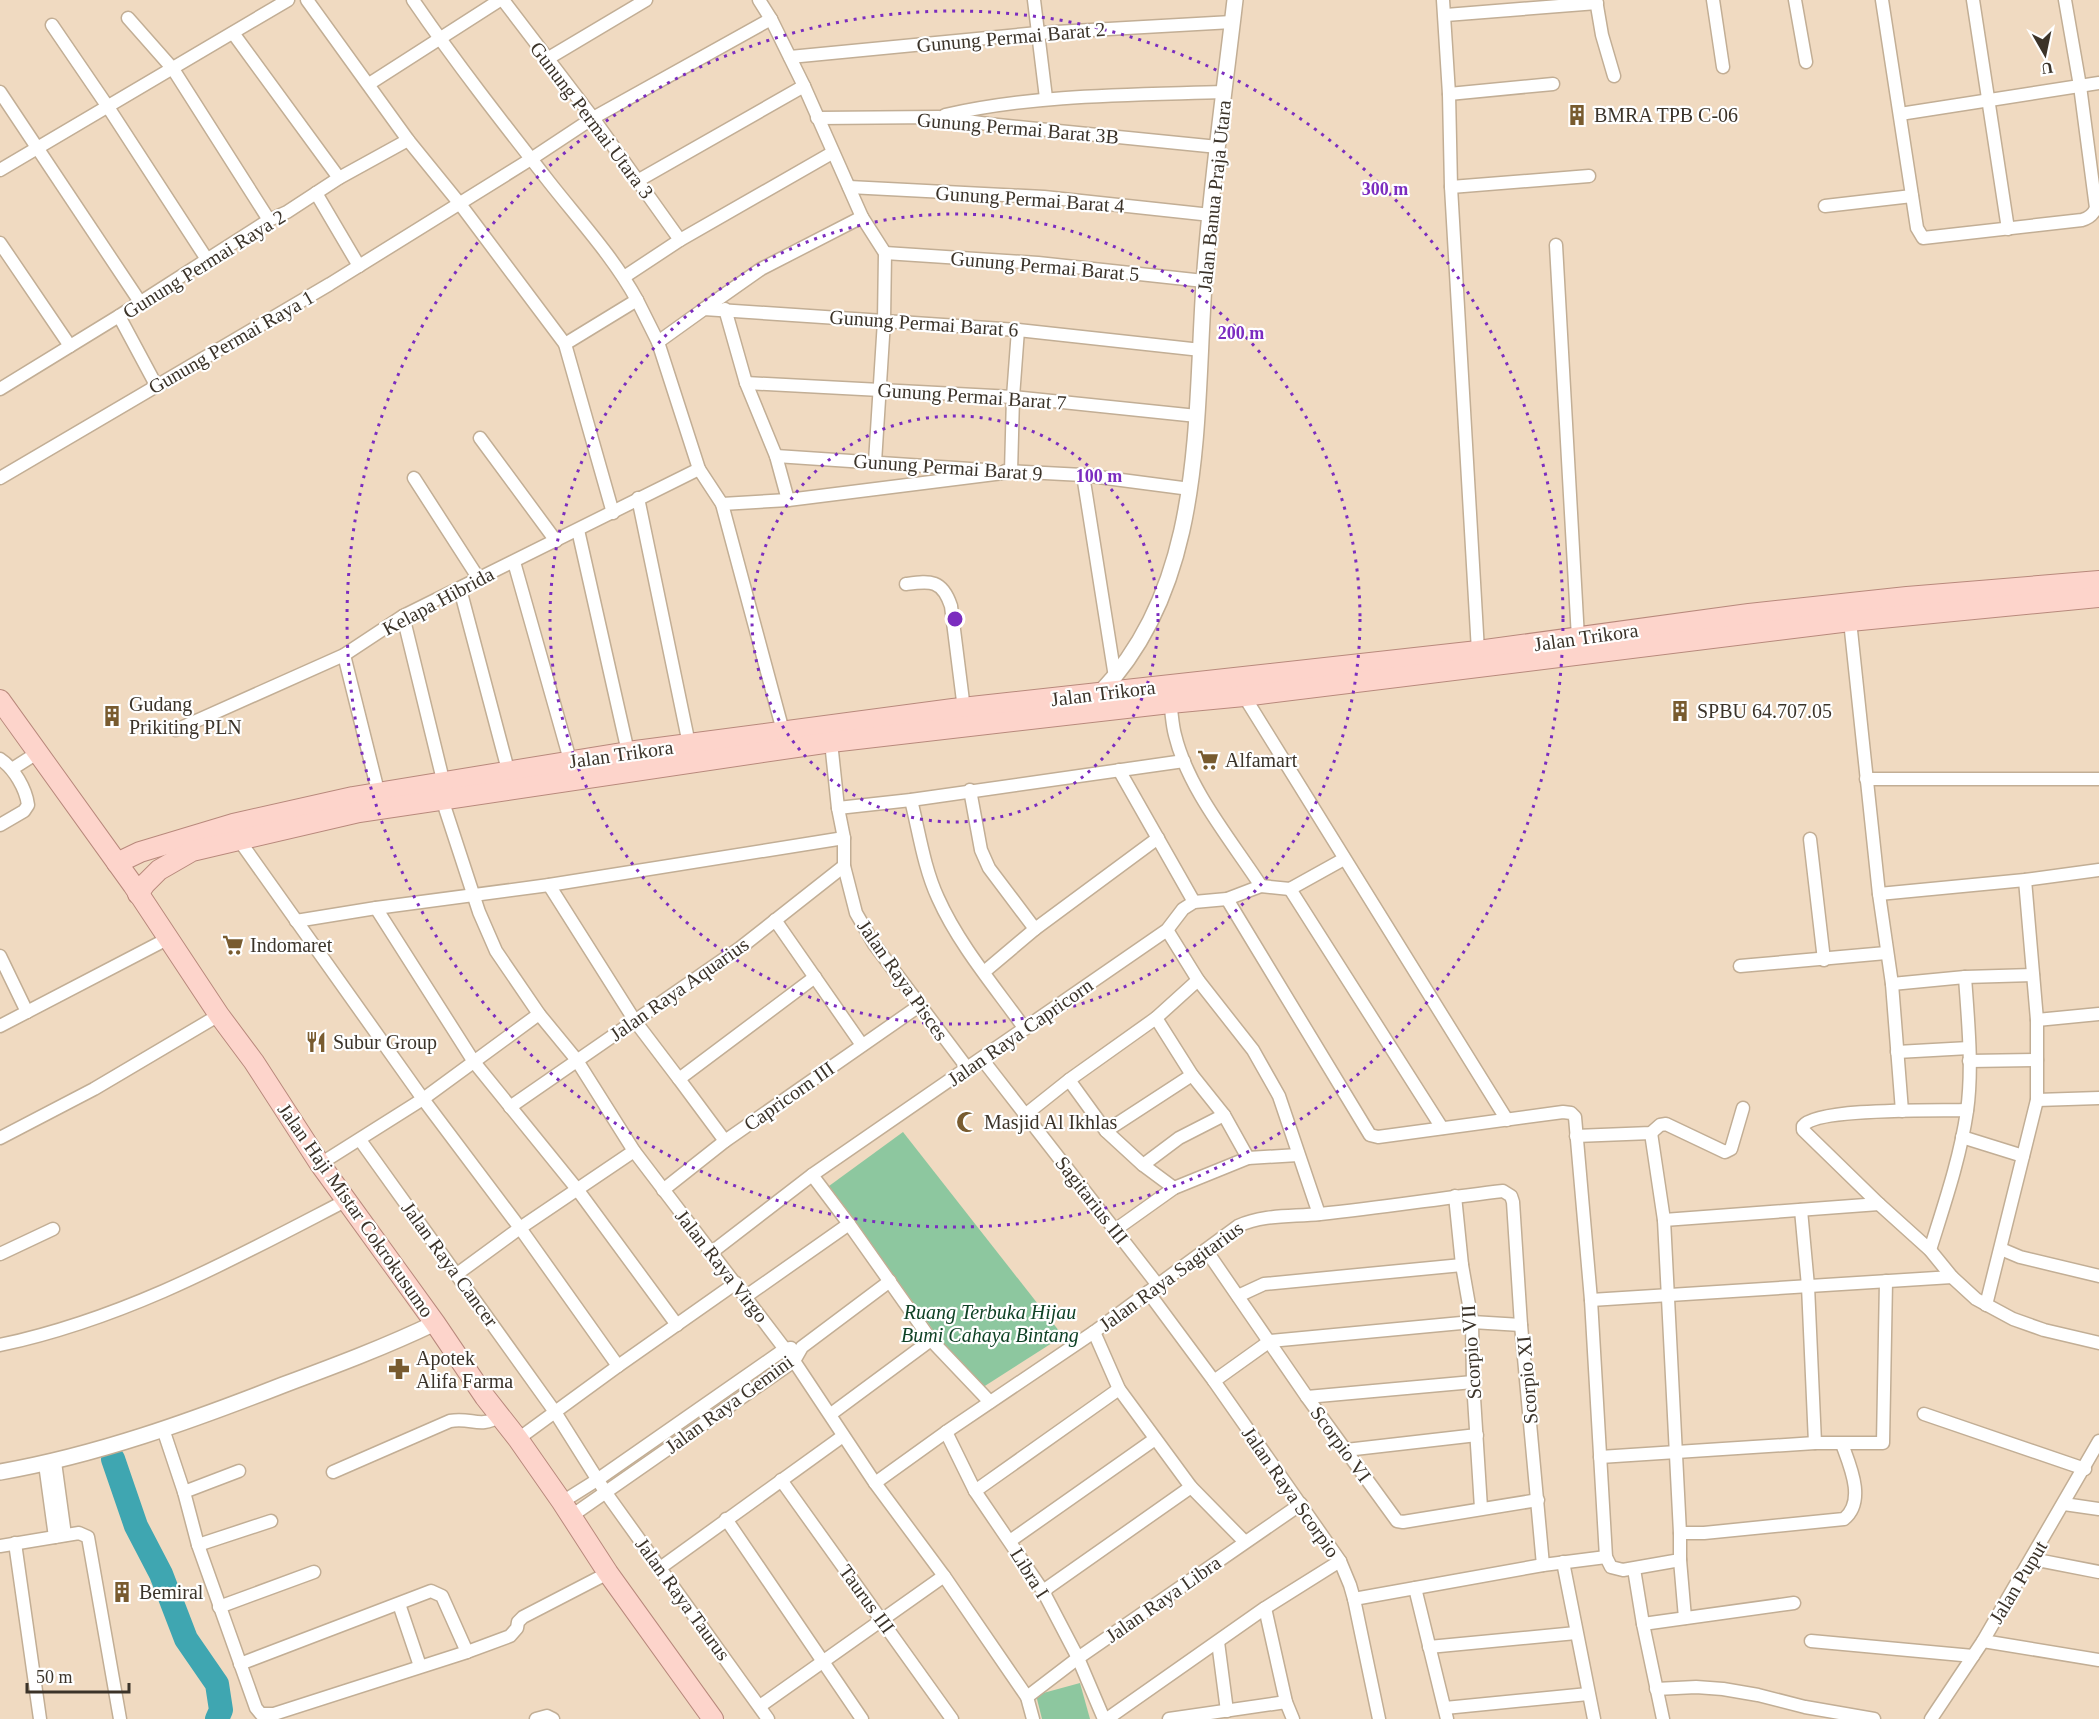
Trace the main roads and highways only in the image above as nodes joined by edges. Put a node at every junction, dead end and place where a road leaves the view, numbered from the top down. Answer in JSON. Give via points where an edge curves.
{"nodes":[{"id":1,"x":2099,"y":581,"type":"edge"},
{"id":2,"x":2099,"y":597,"type":"edge"},
{"id":3,"x":1849,"y":612,"type":"junction"},
{"id":4,"x":1253,"y":689,"type":"junction"},
{"id":5,"x":0,"y":700,"type":"edge"},
{"id":6,"x":957,"y":716,"type":"junction"},
{"id":7,"x":442,"y":790,"type":"junction"},
{"id":8,"x":117,"y":863,"type":"junction"},
{"id":9,"x":138,"y":894,"type":"junction"},
{"id":10,"x":713,"y":1719,"type":"edge"}],
"edges":[{"from":1,"to":3,"type":"main road","name":"Jalan Trikora"},
{"from":2,"to":3,"type":"main road","name":"Jalan Trikora"},
{"from":3,"to":4,"type":"main road","name":"Jalan Trikora"},
{"from":3,"to":4,"type":"main road","name":"Jalan Trikora","via":[[1749,614],[1478,651]]},
{"from":4,"to":6,"type":"main road","name":"Jalan Trikora","via":[[1170,703]]},
{"from":4,"to":6,"type":"main road","name":"Jalan Trikora","via":[[1100,693]]},
{"from":5,"to":8,"type":"main road","name":"Jalan Haji Mistar Cokrokusumo"},
{"from":6,"to":7,"type":"main road","name":"Jalan Trikora","via":[[831,742]]},
{"from":6,"to":7,"type":"main road","name":"Jalan Trikora","via":[[783,731],[570,760],[508,770]]},
{"from":7,"to":8,"type":"main road","name":"Jalan Trikora","via":[[378,791],[233,824],[140,852]]},
{"from":7,"to":9,"type":"main road","name":"Jalan Trikora","via":[[192,851],[159,870]]},
{"from":8,"to":9,"type":"main road","name":"Jalan Haji Mistar Cokrokusumo"},
{"from":9,"to":10,"type":"main road","name":"Jalan Haji Mistar Cokrokusumo","via":[[320,1164]]}]}
